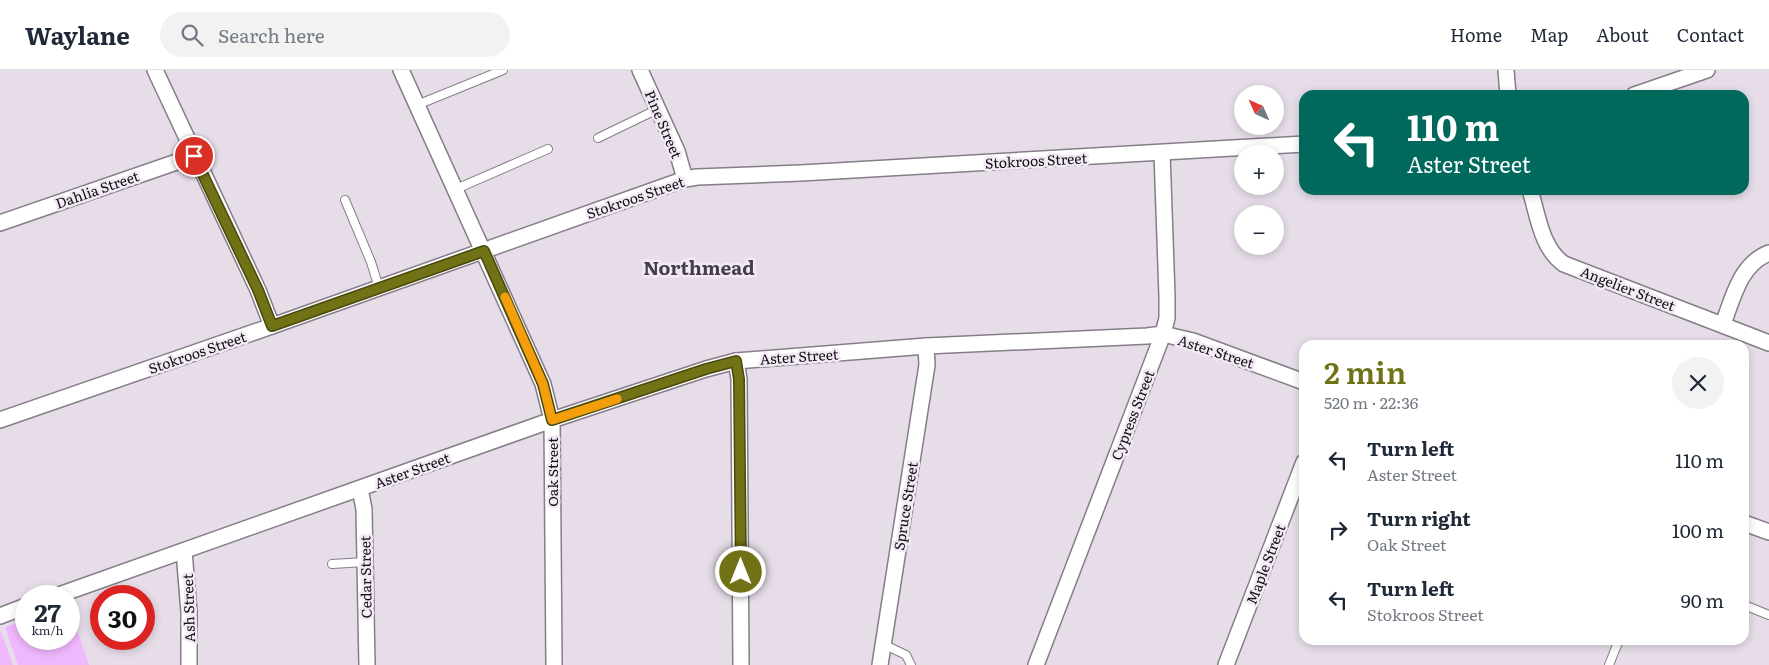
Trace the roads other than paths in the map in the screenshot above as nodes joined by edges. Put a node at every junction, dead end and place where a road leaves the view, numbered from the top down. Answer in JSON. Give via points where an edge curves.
{"nodes":[{"id":1,"x":155,"y":70,"type":"edge"},
{"id":2,"x":401,"y":70,"type":"edge"},
{"id":3,"x":503,"y":70,"type":"edge"},
{"id":4,"x":640,"y":70,"type":"edge"},
{"id":5,"x":1506,"y":70,"type":"edge"},
{"id":6,"x":1707,"y":70,"type":"edge"},
{"id":7,"x":1508,"y":90,"type":"edge"},
{"id":8,"x":1649,"y":90,"type":"edge"},
{"id":9,"x":417,"y":105,"type":"junction"},
{"id":10,"x":658,"y":109,"type":"junction"},
{"id":11,"x":598,"y":138,"type":"dead end"},
{"id":12,"x":1299,"y":144,"type":"edge"},
{"id":13,"x":548,"y":149,"type":"dead end"},
{"id":14,"x":1162,"y":153,"type":"junction"},
{"id":15,"x":194,"y":156,"type":"junction"},
{"id":16,"x":686,"y":179,"type":"junction"},
{"id":17,"x":456,"y":189,"type":"junction"},
{"id":18,"x":1532,"y":195,"type":"edge"},
{"id":19,"x":345,"y":200,"type":"dead end"},
{"id":20,"x":0,"y":223,"type":"edge"},
{"id":21,"x":484,"y":251,"type":"junction"},
{"id":22,"x":1769,"y":253,"type":"edge"},
{"id":23,"x":379,"y":288,"type":"junction"},
{"id":24,"x":1723,"y":324,"type":"junction"},
{"id":25,"x":272,"y":326,"type":"junction"},
{"id":26,"x":1163,"y":334,"type":"junction"},
{"id":27,"x":1769,"y":343,"type":"edge"},
{"id":28,"x":926,"y":346,"type":"junction"},
{"id":29,"x":736,"y":361,"type":"junction"},
{"id":30,"x":1299,"y":380,"type":"edge"},
{"id":31,"x":0,"y":420,"type":"edge"},
{"id":32,"x":552,"y":420,"type":"junction"},
{"id":33,"x":1299,"y":475,"type":"edge"},
{"id":34,"x":360,"y":489,"type":"junction"},
{"id":35,"x":1749,"y":525,"type":"edge"},
{"id":36,"x":1769,"y":532,"type":"edge"},
{"id":37,"x":184,"y":552,"type":"junction"},
{"id":38,"x":365,"y":562,"type":"junction"},
{"id":39,"x":332,"y":564,"type":"dead end"},
{"id":40,"x":80,"y":588,"type":"edge"},
{"id":41,"x":1749,"y":607,"type":"edge"},
{"id":42,"x":15,"y":610,"type":"edge"},
{"id":43,"x":1769,"y":615,"type":"edge"},
{"id":44,"x":0,"y":616,"type":"edge"},
{"id":45,"x":883,"y":644,"type":"junction"},
{"id":46,"x":1617,"y":645,"type":"edge"},
{"id":47,"x":189,"y":665,"type":"edge"},
{"id":48,"x":366,"y":665,"type":"edge"},
{"id":49,"x":554,"y":665,"type":"edge"},
{"id":50,"x":742,"y":665,"type":"edge"},
{"id":51,"x":880,"y":665,"type":"edge"},
{"id":52,"x":911,"y":665,"type":"edge"},
{"id":53,"x":1036,"y":665,"type":"edge"},
{"id":54,"x":1226,"y":665,"type":"edge"},
{"id":55,"x":1609,"y":665,"type":"edge"}],
"edges":[{"from":1,"to":15,"type":"street"},
{"from":2,"to":9,"type":"street","name":"Oak Street"},
{"from":3,"to":9,"type":"lane"},
{"from":4,"to":10,"type":"street","name":"Pine Street"},
{"from":5,"to":7,"type":"street"},
{"from":6,"to":8,"type":"street"},
{"from":9,"to":17,"type":"street","name":"Oak Street"},
{"from":10,"to":11,"type":"lane"},
{"from":10,"to":16,"type":"street","name":"Pine Street"},
{"from":12,"to":14,"type":"street","name":"Stokroos Street"},
{"from":13,"to":17,"type":"lane"},
{"from":14,"to":16,"type":"street","name":"Stokroos Street"},
{"from":14,"to":26,"type":"street","name":"Cypress Street","via":[[1167,296]]},
{"from":15,"to":20,"type":"street","name":"Dahlia Street"},
{"from":15,"to":25,"type":"street"},
{"from":16,"to":21,"type":"street","name":"Stokroos Street"},
{"from":17,"to":21,"type":"street","name":"Oak Street"},
{"from":18,"to":24,"type":"street","name":"Angelier Street","via":[[1547,245],[1564,264]]},
{"from":19,"to":23,"type":"lane"},
{"from":21,"to":23,"type":"street","name":"Stokroos Street"},
{"from":21,"to":32,"type":"street","name":"Oak Street","via":[[543,384]]},
{"from":22,"to":24,"type":"street","via":[[1746,269]]},
{"from":23,"to":25,"type":"street","name":"Stokroos Street"},
{"from":24,"to":27,"type":"street","name":"Angelier Street"},
{"from":25,"to":31,"type":"street","name":"Stokroos Street"},
{"from":26,"to":28,"type":"street","name":"Aster Street"},
{"from":26,"to":30,"type":"street","name":"Aster Street","via":[[1192,341]]},
{"from":26,"to":53,"type":"street","name":"Cypress Street"},
{"from":28,"to":29,"type":"street","name":"Aster Street"},
{"from":28,"to":45,"type":"street","name":"Spruce Street","via":[[926,365]]},
{"from":29,"to":32,"type":"street","name":"Aster Street"},
{"from":29,"to":50,"type":"street","via":[[739,379]]},
{"from":32,"to":34,"type":"street","name":"Aster Street"},
{"from":32,"to":49,"type":"street","name":"Oak Street"},
{"from":33,"to":54,"type":"street","name":"Maple Street"},
{"from":34,"to":37,"type":"street","name":"Aster Street"},
{"from":34,"to":38,"type":"street","name":"Cedar Street","via":[[364,509]]},
{"from":35,"to":36,"type":"street"},
{"from":37,"to":40,"type":"street","name":"Aster Street"},
{"from":37,"to":47,"type":"street","name":"Ash Street"},
{"from":38,"to":39,"type":"lane"},
{"from":38,"to":48,"type":"street","name":"Cedar Street"},
{"from":41,"to":43,"type":"lane"},
{"from":42,"to":44,"type":"street"},
{"from":45,"to":51,"type":"street","name":"Spruce Street"},
{"from":45,"to":52,"type":"lane","via":[[906,655]]},
{"from":46,"to":55,"type":"lane"}]}
